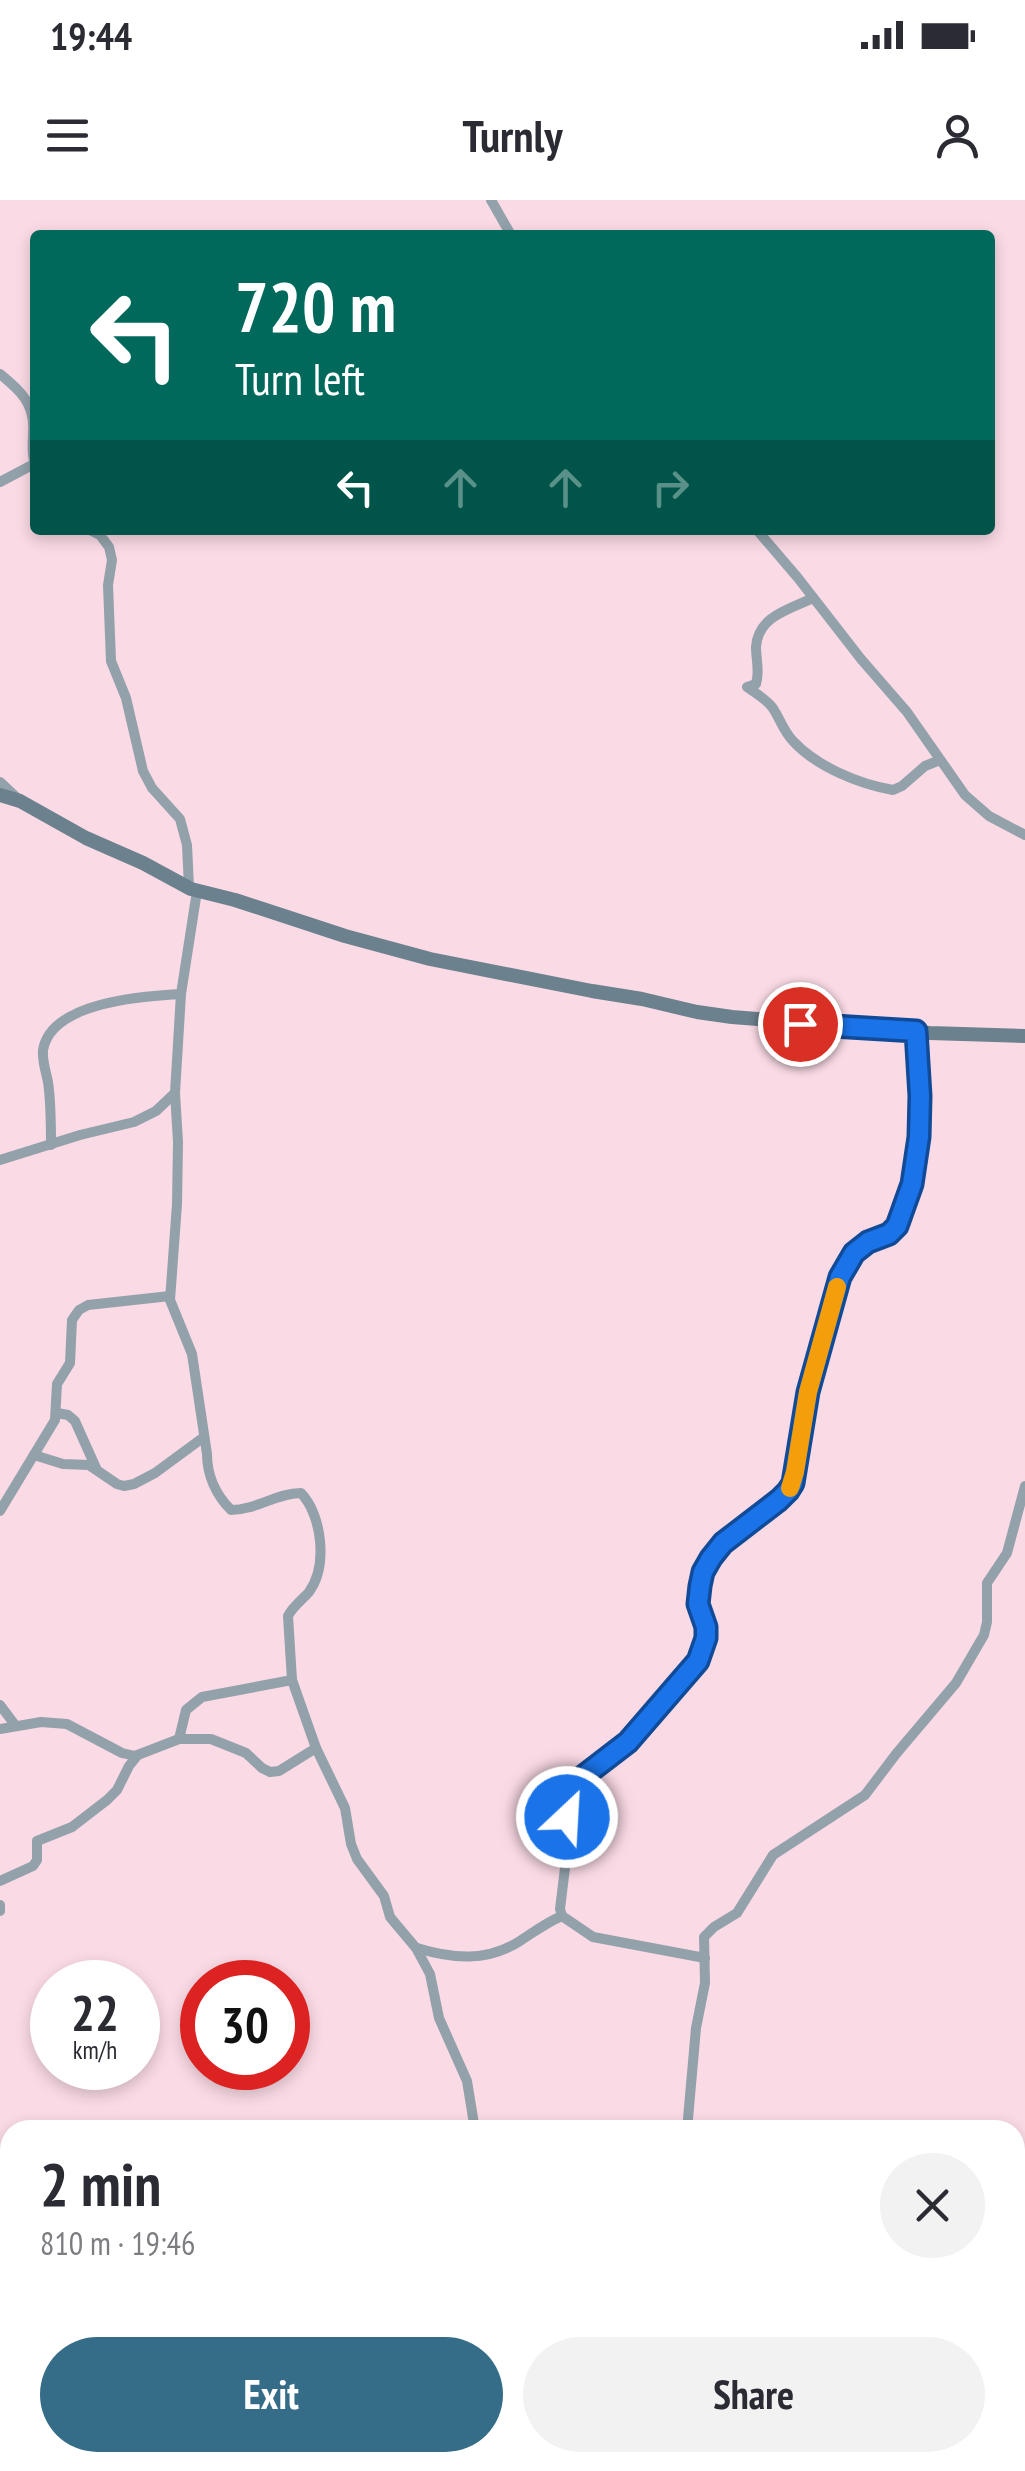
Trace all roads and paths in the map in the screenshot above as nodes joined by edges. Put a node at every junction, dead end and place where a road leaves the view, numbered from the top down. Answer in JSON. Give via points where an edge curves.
{"nodes":[{"id":1,"x":490,"y":200,"type":"edge"},
{"id":2,"x":508,"y":230,"type":"edge"},
{"id":3,"x":0,"y":374,"type":"edge"},
{"id":4,"x":30,"y":407,"type":"edge"},
{"id":5,"x":30,"y":467,"type":"edge"},
{"id":6,"x":0,"y":482,"type":"edge"},
{"id":7,"x":100,"y":535,"type":"edge"},
{"id":8,"x":761,"y":535,"type":"edge"},
{"id":9,"x":813,"y":598,"type":"junction"},
{"id":10,"x":940,"y":760,"type":"junction"},
{"id":11,"x":0,"y":782,"type":"edge"},
{"id":12,"x":0,"y":794,"type":"edge"},
{"id":13,"x":20,"y":801,"type":"junction"},
{"id":14,"x":1025,"y":835,"type":"edge"},
{"id":15,"x":193,"y":889,"type":"junction"},
{"id":16,"x":181,"y":994,"type":"junction"},
{"id":17,"x":916,"y":1031,"type":"junction"},
{"id":18,"x":1025,"y":1036,"type":"edge"},
{"id":19,"x":175,"y":1093,"type":"junction"},
{"id":20,"x":51,"y":1145,"type":"junction"},
{"id":21,"x":0,"y":1160,"type":"edge"},
{"id":22,"x":170,"y":1296,"type":"junction"},
{"id":23,"x":57,"y":1413,"type":"junction"},
{"id":24,"x":204,"y":1437,"type":"junction"},
{"id":25,"x":34,"y":1455,"type":"junction"},
{"id":26,"x":96,"y":1468,"type":"junction"},
{"id":27,"x":1025,"y":1486,"type":"edge"},
{"id":28,"x":0,"y":1511,"type":"edge"},
{"id":29,"x":292,"y":1680,"type":"junction"},
{"id":30,"x":0,"y":1705,"type":"edge"},
{"id":31,"x":15,"y":1725,"type":"junction"},
{"id":32,"x":0,"y":1729,"type":"edge"},
{"id":33,"x":179,"y":1738,"type":"junction"},
{"id":34,"x":316,"y":1748,"type":"junction"},
{"id":35,"x":137,"y":1756,"type":"junction"},
{"id":36,"x":0,"y":1880,"type":"edge"},
{"id":37,"x":562,"y":1916,"type":"junction"},
{"id":38,"x":416,"y":1948,"type":"junction"},
{"id":39,"x":705,"y":1958,"type":"junction"},
{"id":40,"x":473,"y":2120,"type":"edge"},
{"id":41,"x":688,"y":2120,"type":"edge"}],
"edges":[{"from":1,"to":2,"type":"street"},
{"from":3,"to":4,"type":"street"},
{"from":5,"to":6,"type":"street"},
{"from":7,"to":15,"type":"street","via":[[112,560],[112,661],[143,771],[180,819]]},
{"from":8,"to":9,"type":"street"},
{"from":9,"to":10,"type":"street"},
{"from":9,"to":10,"type":"street","via":[[787,608],[760,631],[756,684],[748,687],[806,753],[862,781],[893,790]]},
{"from":10,"to":14,"type":"street","via":[[980,809]]},
{"from":11,"to":13,"type":"street"},
{"from":12,"to":13,"type":"street"},
{"from":13,"to":15,"type":"street"},
{"from":15,"to":16,"type":"street"},
{"from":15,"to":17,"type":"street","via":[[430,959],[592,992],[776,1022]]},
{"from":16,"to":19,"type":"street"},
{"from":16,"to":20,"type":"street","via":[[126,999],[55,1026],[43,1055]]},
{"from":17,"to":18,"type":"street"},
{"from":17,"to":37,"type":"street","via":[[919,1137],[906,1205],[893,1230],[854,1253],[840,1277],[788,1491],[723,1543],[703,1572],[698,1604],[706,1638],[698,1661],[628,1742],[573,1788]]},
{"from":19,"to":20,"type":"street","via":[[146,1117]]},
{"from":19,"to":22,"type":"street"},
{"from":20,"to":21,"type":"street"},
{"from":22,"to":23,"type":"street","via":[[88,1305],[75,1314],[70,1363],[55,1389]]},
{"from":22,"to":24,"type":"street","via":[[192,1354]]},
{"from":23,"to":25,"type":"street"},
{"from":23,"to":26,"type":"street","via":[[76,1422]]},
{"from":24,"to":26,"type":"street","via":[[134,1484],[117,1484]]},
{"from":24,"to":29,"type":"street","via":[[208,1476],[231,1510],[294,1492],[308,1500],[315,1516],[317,1571],[288,1616]]},
{"from":25,"to":26,"type":"street"},
{"from":25,"to":28,"type":"street"},
{"from":27,"to":39,"type":"street","via":[[1004,1559],[987,1583],[984,1635],[956,1683],[866,1795],[773,1855],[737,1913],[707,1932]]},
{"from":29,"to":33,"type":"street","via":[[209,1694],[186,1710]]},
{"from":29,"to":34,"type":"street"},
{"from":30,"to":31,"type":"street"},
{"from":31,"to":32,"type":"street"},
{"from":31,"to":35,"type":"street","via":[[67,1724]]},
{"from":33,"to":34,"type":"street","via":[[224,1743],[270,1772]]},
{"from":33,"to":35,"type":"street"},
{"from":34,"to":38,"type":"street","via":[[345,1808],[358,1859]]},
{"from":35,"to":36,"type":"street","via":[[106,1800],[72,1827],[37,1842],[33,1866]]},
{"from":37,"to":38,"type":"street","via":[[488,1956]]},
{"from":37,"to":39,"type":"street","via":[[592,1937]]},
{"from":38,"to":40,"type":"street","via":[[467,2081]]},
{"from":39,"to":41,"type":"street"}]}
